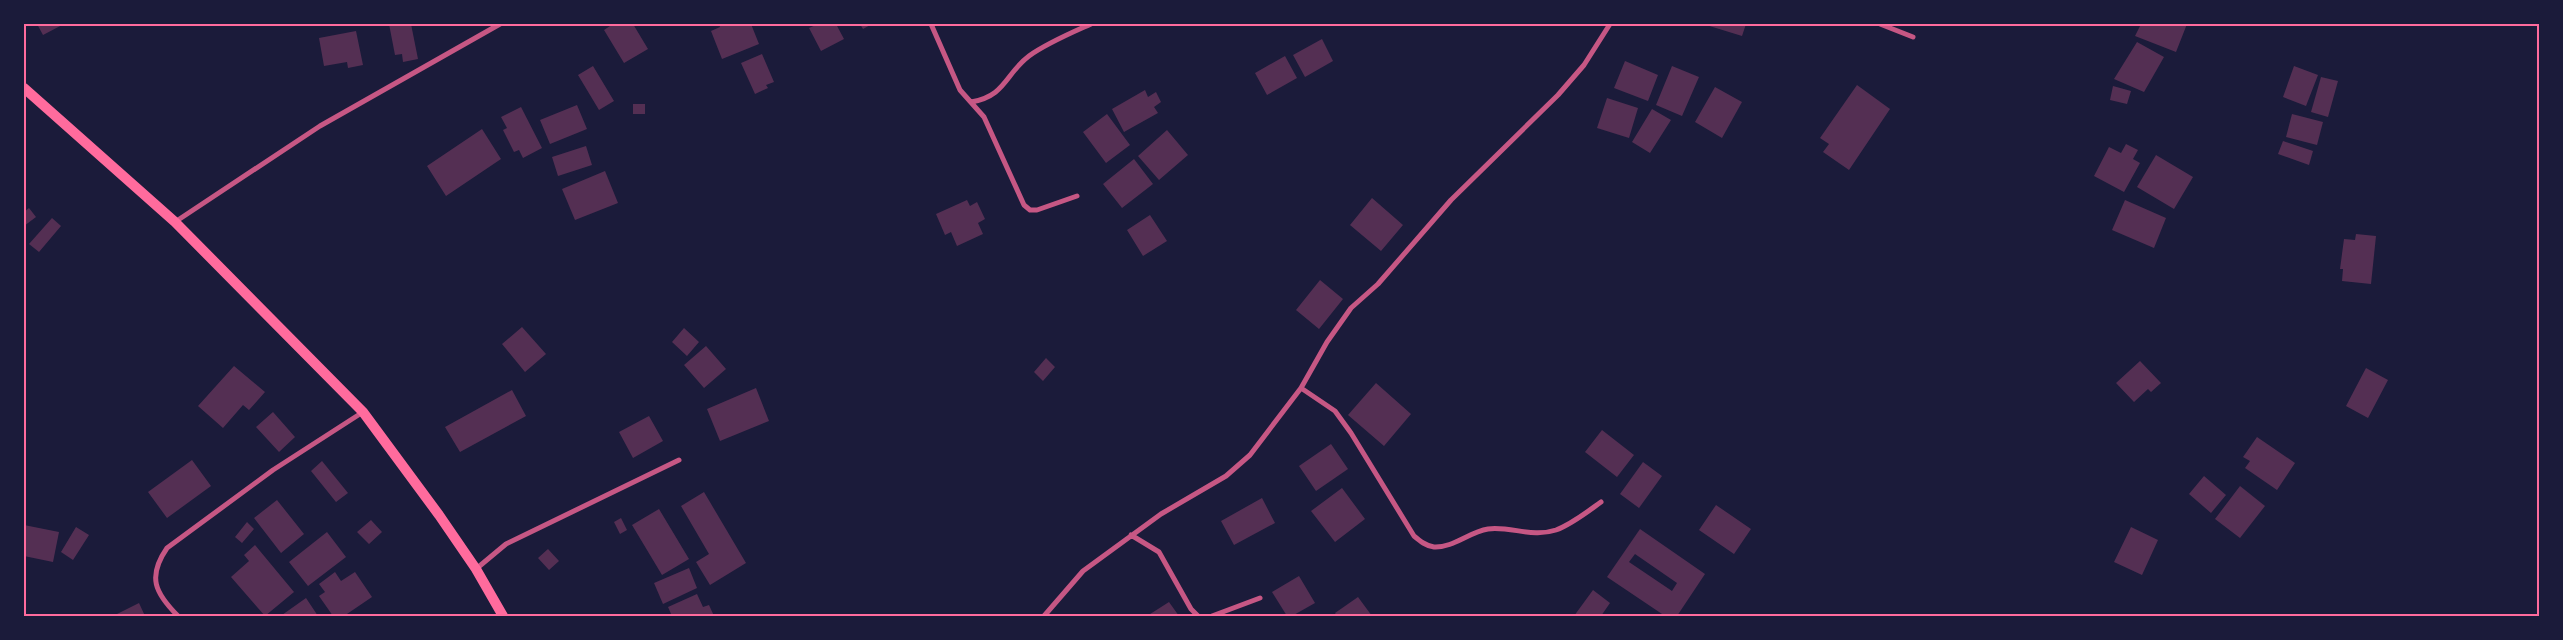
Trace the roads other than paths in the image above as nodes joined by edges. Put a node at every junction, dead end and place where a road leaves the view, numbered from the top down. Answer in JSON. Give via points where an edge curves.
{"nodes":[{"id":1,"x":500,"y":24,"type":"edge"},
{"id":2,"x":931,"y":24,"type":"edge"},
{"id":3,"x":1091,"y":24,"type":"edge"},
{"id":4,"x":1610,"y":24,"type":"edge"},
{"id":5,"x":1880,"y":24,"type":"edge"},
{"id":6,"x":1913,"y":37,"type":"dead end"},
{"id":7,"x":24,"y":88,"type":"edge"},
{"id":8,"x":971,"y":102,"type":"junction"},
{"id":9,"x":1077,"y":196,"type":"dead end"},
{"id":10,"x":175,"y":222,"type":"junction"},
{"id":11,"x":1300,"y":388,"type":"junction"},
{"id":12,"x":363,"y":412,"type":"junction"},
{"id":13,"x":679,"y":460,"type":"dead end"},
{"id":14,"x":1601,"y":502,"type":"dead end"},
{"id":15,"x":1131,"y":535,"type":"junction"},
{"id":16,"x":476,"y":568,"type":"junction"},
{"id":17,"x":1260,"y":598,"type":"dead end"},
{"id":18,"x":178,"y":616,"type":"edge"},
{"id":19,"x":503,"y":616,"type":"edge"},
{"id":20,"x":1044,"y":616,"type":"edge"},
{"id":21,"x":1198,"y":616,"type":"edge"},
{"id":22,"x":1212,"y":616,"type":"edge"}],
"edges":[{"from":1,"to":10,"type":"street","via":[[320,126]]},
{"from":2,"to":8,"type":"street","via":[[960,90]]},
{"from":3,"to":8,"type":"street","via":[[1027,57],[995,95]]},
{"from":4,"to":11,"type":"street","via":[[1584,65],[1558,95],[1450,200],[1378,284],[1351,308]]},
{"from":5,"to":6,"type":"street"},
{"from":7,"to":10,"type":"main road"},
{"from":8,"to":9,"type":"street","via":[[984,117],[1024,205],[1030,210],[1037,210]]},
{"from":10,"to":12,"type":"main road"},
{"from":11,"to":14,"type":"street","via":[[1335,411],[1414,536],[1433,547],[1489,529],[1528,534],[1556,530]]},
{"from":11,"to":15,"type":"street","via":[[1260,443],[1226,476]]},
{"from":12,"to":16,"type":"main road"},
{"from":12,"to":18,"type":"street","via":[[273,470],[167,548],[159,559],[155,583],[165,604]]},
{"from":13,"to":16,"type":"street","via":[[506,544]]},
{"from":15,"to":20,"type":"street","via":[[1083,571]]},
{"from":15,"to":21,"type":"street","via":[[1159,552]]},
{"from":16,"to":19,"type":"main road"},
{"from":17,"to":22,"type":"street"}]}
